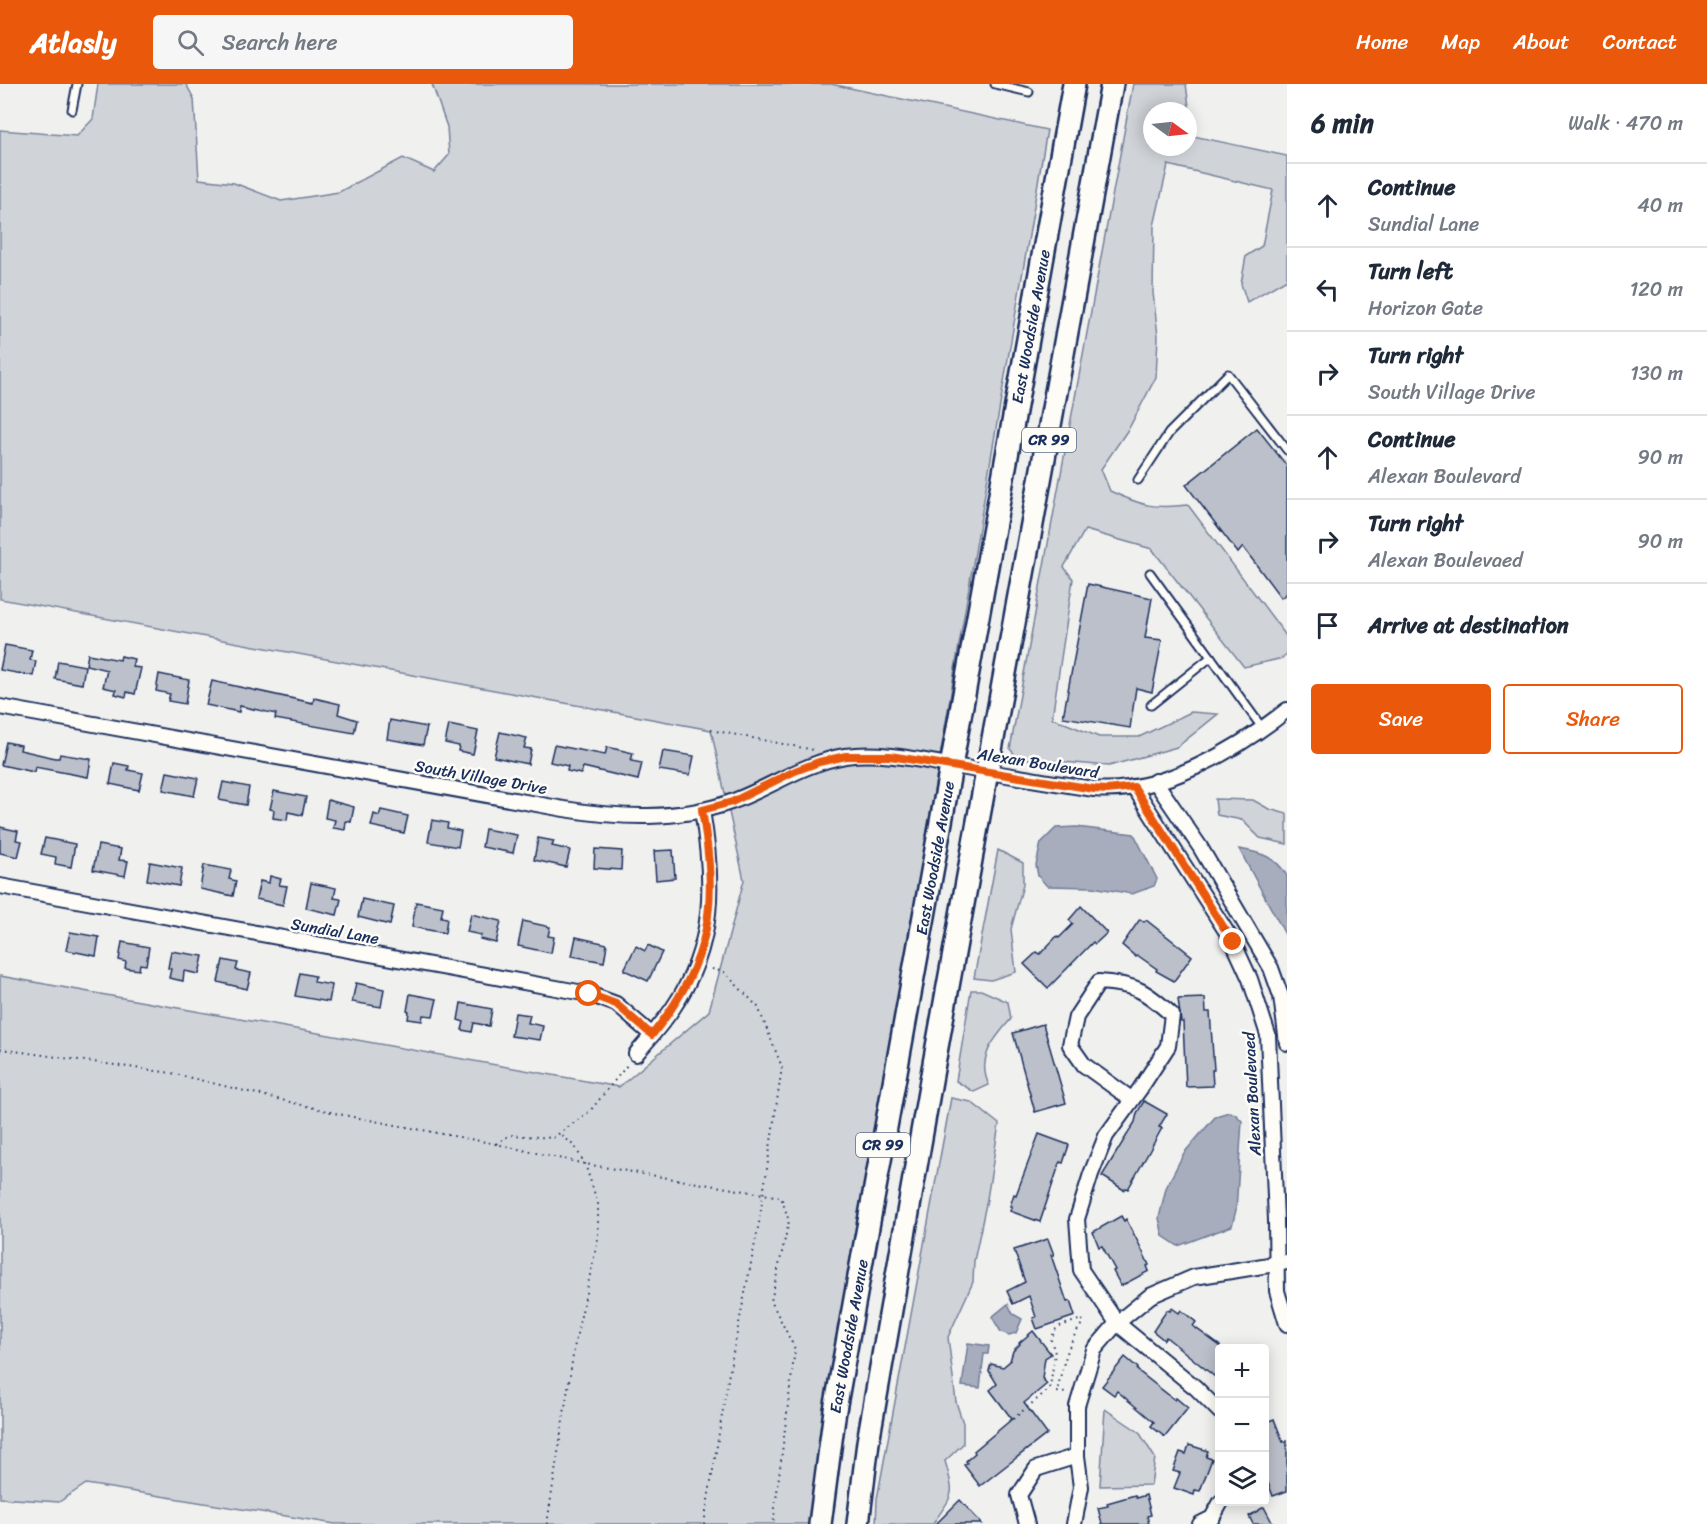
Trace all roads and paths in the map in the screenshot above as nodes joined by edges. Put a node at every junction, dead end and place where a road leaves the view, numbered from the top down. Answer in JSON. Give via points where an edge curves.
{"nodes":[{"id":1,"x":77,"y":84,"type":"edge"},
{"id":2,"x":995,"y":84,"type":"edge"},
{"id":3,"x":1074,"y":84,"type":"edge"},
{"id":4,"x":1112,"y":84,"type":"edge"},
{"id":5,"x":1029,"y":92,"type":"dead end"},
{"id":6,"x":72,"y":110,"type":"dead end"},
{"id":7,"x":1287,"y":450,"type":"edge"},
{"id":8,"x":1138,"y":480,"type":"dead end"},
{"id":9,"x":1150,"y":573,"type":"dead end"},
{"id":10,"x":1211,"y":657,"type":"junction"},
{"id":11,"x":1151,"y":705,"type":"dead end"},
{"id":12,"x":0,"y":707,"type":"edge"},
{"id":13,"x":1287,"y":710,"type":"edge"},
{"id":14,"x":1263,"y":729,"type":"junction"},
{"id":15,"x":711,"y":730,"type":"dead end"},
{"id":16,"x":846,"y":756,"type":"junction"},
{"id":17,"x":951,"y":766,"type":"junction"},
{"id":18,"x":988,"y":772,"type":"junction"},
{"id":19,"x":1155,"y":781,"type":"junction"},
{"id":20,"x":1134,"y":787,"type":"junction"},
{"id":21,"x":702,"y":810,"type":"junction"},
{"id":22,"x":0,"y":886,"type":"edge"},
{"id":23,"x":1260,"y":948,"type":"junction"},
{"id":24,"x":1241,"y":959,"type":"junction"},
{"id":25,"x":696,"y":964,"type":"junction"},
{"id":26,"x":652,"y":1035,"type":"junction"},
{"id":27,"x":1287,"y":1043,"type":"edge"},
{"id":28,"x":0,"y":1049,"type":"edge"},
{"id":29,"x":636,"y":1054,"type":"joint"},
{"id":30,"x":1131,"y":1099,"type":"junction"},
{"id":31,"x":560,"y":1133,"type":"junction"},
{"id":32,"x":496,"y":1144,"type":"junction"},
{"id":33,"x":585,"y":1164,"type":"junction"},
{"id":34,"x":764,"y":1193,"type":"junction"},
{"id":35,"x":1282,"y":1262,"type":"edge"},
{"id":36,"x":1117,"y":1323,"type":"junction"},
{"id":37,"x":1287,"y":1324,"type":"edge"},
{"id":38,"x":1080,"y":1395,"type":"junction"},
{"id":39,"x":1215,"y":1408,"type":"edge"},
{"id":40,"x":1013,"y":1419,"type":"dead end"},
{"id":41,"x":1077,"y":1456,"type":"junction"},
{"id":42,"x":1219,"y":1506,"type":"edge"},
{"id":43,"x":547,"y":1524,"type":"edge"},
{"id":44,"x":704,"y":1524,"type":"edge"},
{"id":45,"x":773,"y":1524,"type":"edge"},
{"id":46,"x":820,"y":1524,"type":"edge"},
{"id":47,"x":858,"y":1524,"type":"edge"},
{"id":48,"x":1027,"y":1524,"type":"edge"},
{"id":49,"x":1074,"y":1524,"type":"edge"},
{"id":50,"x":1200,"y":1524,"type":"edge"}],
"edges":[{"from":1,"to":6,"type":"lane"},
{"from":2,"to":5,"type":"lane"},
{"from":3,"to":17,"type":"main road","name":"East Woodside Avenue","number":"CR 99"},
{"from":4,"to":18,"type":"main road","number":"CR 99"},
{"from":7,"to":8,"type":"lane","via":[[1228,374],[1169,433]]},
{"from":9,"to":10,"type":"lane"},
{"from":10,"to":11,"type":"lane"},
{"from":10,"to":14,"type":"lane"},
{"from":12,"to":21,"type":"street","name":"South Village Drive","via":[[591,813],[653,816]]},
{"from":13,"to":14,"type":"street","name":"Alexan Boulevard"},
{"from":14,"to":19,"type":"street","name":"Alexan Boulevard","via":[[1223,755]]},
{"from":15,"to":16,"type":"path"},
{"from":16,"to":17,"type":"street","name":"South Village Drive","via":[[890,756]]},
{"from":16,"to":21,"type":"street","name":"South Village Drive","via":[[811,765],[732,802]]},
{"from":17,"to":18,"type":"street","name":"Alexan Boulevard"},
{"from":17,"to":46,"type":"main road","name":"East Woodside Avenue","number":"CR 99","via":[[835,1410]]},
{"from":18,"to":20,"type":"street","name":"Alexan Boulevard","via":[[1094,789]]},
{"from":18,"to":47,"type":"main road","number":"CR 99","via":[[868,1442]]},
{"from":19,"to":20,"type":"street","name":"Alexan Boulevard"},
{"from":19,"to":23,"type":"street"},
{"from":20,"to":24,"type":"street","name":"Alexan Boulevaed"},
{"from":21,"to":25,"type":"street","via":[[711,894],[709,920]]},
{"from":22,"to":26,"type":"street","name":"Sundial Lane","via":[[589,994],[616,1004]]},
{"from":23,"to":24,"type":"street"},
{"from":23,"to":27,"type":"street","via":[[1281,996]]},
{"from":24,"to":35,"type":"street","name":"Alexan Boulevaed","via":[[1269,1035]]},
{"from":25,"to":26,"type":"street","via":[[673,1009]]},
{"from":25,"to":34,"type":"path","via":[[724,972],[758,1007],[783,1067]]},
{"from":26,"to":29,"type":"street"},
{"from":28,"to":32,"type":"path","via":[[171,1072],[344,1115]]},
{"from":29,"to":31,"type":"path","via":[[590,1111]]},
{"from":30,"to":30,"type":"street","via":[[1084,1065],[1070,1045],[1076,1017],[1099,982],[1125,984],[1154,998],[1172,1015],[1168,1046]]},
{"from":30,"to":36,"type":"street","via":[[1106,1136],[1077,1219],[1081,1270]]},
{"from":31,"to":32,"type":"path","via":[[553,1138],[510,1135]]},
{"from":31,"to":33,"type":"path"},
{"from":32,"to":33,"type":"path"},
{"from":33,"to":34,"type":"path"},
{"from":33,"to":43,"type":"path","via":[[598,1204],[598,1239],[575,1343]]},
{"from":34,"to":44,"type":"path"},
{"from":34,"to":45,"type":"path","via":[[781,1197],[789,1221],[771,1301],[795,1349]]},
{"from":35,"to":36,"type":"street","via":[[1194,1277],[1150,1296]]},
{"from":35,"to":37,"type":"street","name":"Alexan Boulevaed","via":[[1276,1291]]},
{"from":36,"to":38,"type":"street","via":[[1094,1350]]},
{"from":36,"to":39,"type":"street"},
{"from":38,"to":40,"type":"path","via":[[1057,1392],[1082,1319],[1057,1327],[1052,1340],[1055,1353],[1050,1387]]},
{"from":38,"to":41,"type":"street"},
{"from":41,"to":48,"type":"street","via":[[1036,1469],[1019,1495]]},
{"from":41,"to":49,"type":"street","via":[[1081,1487]]},
{"from":42,"to":50,"type":"street","via":[[1212,1518]]}]}
